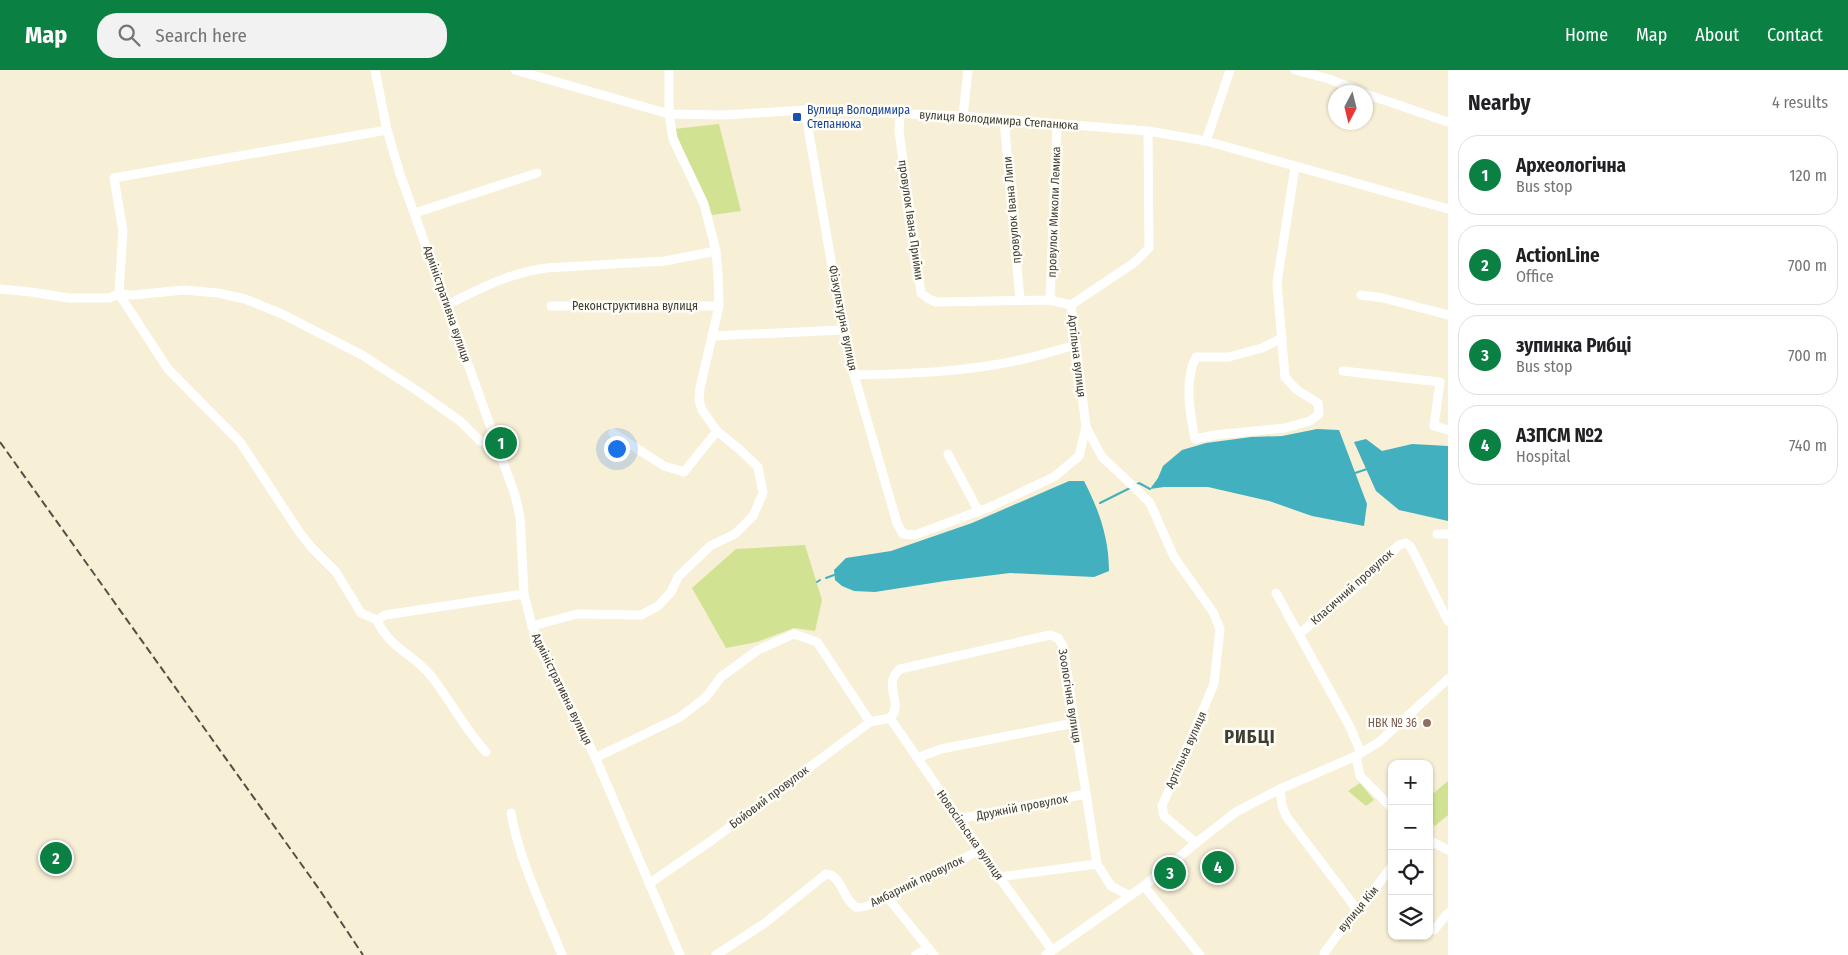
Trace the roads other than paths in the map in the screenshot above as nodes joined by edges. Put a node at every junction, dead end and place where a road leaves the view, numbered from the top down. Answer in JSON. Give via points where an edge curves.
{"nodes":[{"id":1,"x":375,"y":70,"type":"edge"},
{"id":2,"x":515,"y":70,"type":"edge"},
{"id":3,"x":669,"y":70,"type":"edge"},
{"id":4,"x":968,"y":70,"type":"edge"},
{"id":5,"x":1230,"y":70,"type":"edge"},
{"id":6,"x":1295,"y":70,"type":"edge"},
{"id":7,"x":1343,"y":85,"type":"edge"},
{"id":8,"x":1373,"y":96,"type":"edge"},
{"id":9,"x":805,"y":110,"type":"junction"},
{"id":10,"x":669,"y":114,"type":"junction"},
{"id":11,"x":900,"y":114,"type":"junction"},
{"id":12,"x":963,"y":116,"type":"junction"},
{"id":13,"x":1004,"y":119,"type":"junction"},
{"id":14,"x":1448,"y":122,"type":"edge"},
{"id":15,"x":1057,"y":124,"type":"junction"},
{"id":16,"x":388,"y":130,"type":"junction"},
{"id":17,"x":1148,"y":131,"type":"junction"},
{"id":18,"x":1206,"y":141,"type":"junction"},
{"id":19,"x":1295,"y":167,"type":"junction"},
{"id":20,"x":537,"y":173,"type":"dead end"},
{"id":21,"x":1448,"y":209,"type":"edge"},
{"id":22,"x":415,"y":213,"type":"junction"},
{"id":23,"x":716,"y":251,"type":"junction"},
{"id":24,"x":0,"y":289,"type":"edge"},
{"id":25,"x":119,"y":294,"type":"junction"},
{"id":26,"x":1361,"y":295,"type":"dead end"},
{"id":27,"x":1020,"y":300,"type":"junction"},
{"id":28,"x":1050,"y":300,"type":"junction"},
{"id":29,"x":1071,"y":305,"type":"junction"},
{"id":30,"x":447,"y":306,"type":"junction"},
{"id":31,"x":551,"y":306,"type":"dead end"},
{"id":32,"x":718,"y":306,"type":"junction"},
{"id":33,"x":1448,"y":315,"type":"edge"},
{"id":34,"x":843,"y":330,"type":"junction"},
{"id":35,"x":712,"y":336,"type":"junction"},
{"id":36,"x":1282,"y":338,"type":"junction"},
{"id":37,"x":1076,"y":345,"type":"junction"},
{"id":38,"x":1343,"y":370,"type":"dead end"},
{"id":39,"x":854,"y":375,"type":"junction"},
{"id":40,"x":1086,"y":427,"type":"junction"},
{"id":41,"x":1448,"y":430,"type":"edge"},
{"id":42,"x":717,"y":431,"type":"junction"},
{"id":43,"x":613,"y":433,"type":"dead end"},
{"id":44,"x":496,"y":443,"type":"junction"},
{"id":45,"x":948,"y":454,"type":"dead end"},
{"id":46,"x":979,"y":512,"type":"junction"},
{"id":47,"x":1437,"y":534,"type":"dead end"},
{"id":48,"x":1448,"y":534,"type":"edge"},
{"id":49,"x":1276,"y":593,"type":"dead end"},
{"id":50,"x":524,"y":594,"type":"junction"},
{"id":51,"x":377,"y":620,"type":"junction"},
{"id":52,"x":1448,"y":621,"type":"edge"},
{"id":53,"x":532,"y":626,"type":"junction"},
{"id":54,"x":1299,"y":634,"type":"junction"},
{"id":55,"x":1448,"y":679,"type":"edge"},
{"id":56,"x":890,"y":718,"type":"junction"},
{"id":57,"x":870,"y":722,"type":"junction"},
{"id":58,"x":1074,"y":723,"type":"junction"},
{"id":59,"x":486,"y":752,"type":"dead end"},
{"id":60,"x":1358,"y":755,"type":"junction"},
{"id":61,"x":595,"y":758,"type":"junction"},
{"id":62,"x":917,"y":758,"type":"junction"},
{"id":63,"x":1280,"y":789,"type":"junction"},
{"id":64,"x":1086,"y":794,"type":"junction"},
{"id":65,"x":1389,"y":805,"type":"edge"},
{"id":66,"x":511,"y":813,"type":"dead end"},
{"id":67,"x":958,"y":819,"type":"junction"},
{"id":68,"x":1433,"y":842,"type":"edge"},
{"id":69,"x":1196,"y":843,"type":"junction"},
{"id":70,"x":980,"y":850,"type":"junction"},
{"id":71,"x":1448,"y":850,"type":"edge"},
{"id":72,"x":1097,"y":864,"type":"junction"},
{"id":73,"x":1388,"y":871,"type":"edge"},
{"id":74,"x":998,"y":877,"type":"junction"},
{"id":75,"x":650,"y":883,"type":"junction"},
{"id":76,"x":1144,"y":886,"type":"junction"},
{"id":77,"x":1130,"y":896,"type":"junction"},
{"id":78,"x":888,"y":898,"type":"junction"},
{"id":79,"x":1358,"y":911,"type":"junction"},
{"id":80,"x":1448,"y":913,"type":"edge"},
{"id":81,"x":1434,"y":930,"type":"dead end"},
{"id":82,"x":931,"y":951,"type":"edge"},
{"id":83,"x":1049,"y":952,"type":"edge"},
{"id":84,"x":1324,"y":952,"type":"dead end"},
{"id":85,"x":562,"y":955,"type":"edge"},
{"id":86,"x":680,"y":955,"type":"edge"},
{"id":87,"x":716,"y":955,"type":"edge"},
{"id":88,"x":916,"y":955,"type":"edge"},
{"id":89,"x":1200,"y":955,"type":"edge"}],
"edges":[{"from":1,"to":16,"type":"street","name":"Адміністративна вулиця"},
{"from":2,"to":10,"type":"street","name":"вулиця Володимира Степанюка"},
{"from":3,"to":10,"type":"street","name":"Реконструктивна вулиця"},
{"from":4,"to":12,"type":"street"},
{"from":5,"to":18,"type":"street"},
{"from":6,"to":7,"type":"street"},
{"from":8,"to":14,"type":"street"},
{"from":9,"to":10,"type":"street","name":"вулиця Володимира Степанюка","via":[[725,115]]},
{"from":9,"to":11,"type":"street","name":"вулиця Володимира Степанюка"},
{"from":9,"to":34,"type":"street","name":"Фізкультурна вулиця"},
{"from":10,"to":23,"type":"street","name":"Реконструктивна вулиця","via":[[673,139],[704,204]]},
{"from":11,"to":12,"type":"street","name":"вулиця Володимира Степанюка"},
{"from":11,"to":27,"type":"street","name":"провулок Івана Прийми","via":[[899,132],[921,293],[936,302]]},
{"from":12,"to":13,"type":"street","name":"вулиця Володимира Степанюка"},
{"from":13,"to":15,"type":"street","name":"вулиця Володимира Степанюка"},
{"from":13,"to":27,"type":"street","name":"провулок Івана Липи"},
{"from":15,"to":17,"type":"street","name":"вулиця Володимира Степанюка"},
{"from":15,"to":28,"type":"street","name":"провулок Миколи Лемика"},
{"from":16,"to":22,"type":"street","name":"Адміністративна вулиця"},
{"from":16,"to":25,"type":"street","via":[[114,178],[123,231]]},
{"from":17,"to":18,"type":"street","name":"вулиця Володимира Степанюка"},
{"from":17,"to":29,"type":"street","name":"Артільна вулиця","via":[[1149,248],[1135,262]]},
{"from":18,"to":19,"type":"street","name":"вулиця Володимира Степанюка"},
{"from":19,"to":21,"type":"street","name":"вулиця Володимира Степанюка"},
{"from":19,"to":36,"type":"street","via":[[1277,283]]},
{"from":20,"to":22,"type":"street"},
{"from":22,"to":30,"type":"street","name":"Адміністративна вулиця"},
{"from":23,"to":30,"type":"street","via":[[665,261],[548,267],[489,284]]},
{"from":23,"to":32,"type":"street","name":"Реконструктивна вулиця"},
{"from":24,"to":25,"type":"street","via":[[69,298],[109,298]]},
{"from":25,"to":44,"type":"street","via":[[184,290],[245,299],[362,355],[460,421],[480,441]]},
{"from":25,"to":51,"type":"street","via":[[168,369],[240,442],[300,533],[336,572],[360,613]]},
{"from":26,"to":33,"type":"street"},
{"from":27,"to":28,"type":"street","name":"провулок Івана Прийми"},
{"from":28,"to":29,"type":"street","name":"провулок Івана Прийми"},
{"from":29,"to":37,"type":"street","name":"Артільна вулиця"},
{"from":30,"to":44,"type":"street","name":"Адміністративна вулиця"},
{"from":31,"to":32,"type":"street","name":"Реконструктивна вулиця"},
{"from":32,"to":35,"type":"street","name":"Реконструктивна вулиця"},
{"from":34,"to":35,"type":"street"},
{"from":34,"to":39,"type":"street","name":"Фізкультурна вулиця"},
{"from":35,"to":42,"type":"street","name":"Реконструктивна вулиця","via":[[699,400]]},
{"from":36,"to":36,"type":"street","via":[[1285,378],[1318,403],[1319,414],[1310,421],[1286,428],[1195,439],[1190,389],[1196,357],[1229,357],[1262,348]]},
{"from":37,"to":39,"type":"street","via":[[1018,361],[974,367]]},
{"from":37,"to":40,"type":"street","name":"Артільна вулиця"},
{"from":38,"to":41,"type":"street","via":[[1440,382],[1434,426]]},
{"from":39,"to":46,"type":"street","name":"Фізкультурна вулиця","via":[[903,534],[915,534]]},
{"from":40,"to":46,"type":"street","via":[[1079,456],[1054,477]]},
{"from":40,"to":69,"type":"street","name":"Артільна вулиця","via":[[1102,457],[1150,503],[1174,557],[1213,612],[1220,629],[1212,690],[1162,806],[1164,816]]},
{"from":42,"to":43,"type":"street","via":[[684,472],[664,466]]},
{"from":42,"to":53,"type":"street","name":"Реконструктивна вулиця","via":[[758,467],[763,493],[753,516],[735,534],[710,546],[678,577],[671,592],[658,606],[641,615],[577,614]]},
{"from":44,"to":50,"type":"street","name":"Адміністративна вулиця","via":[[520,517]]},
{"from":45,"to":46,"type":"street"},
{"from":47,"to":48,"type":"street"},
{"from":49,"to":54,"type":"street","name":"Класичний провулок"},
{"from":50,"to":51,"type":"street","via":[[385,615]]},
{"from":50,"to":53,"type":"street","name":"Адміністративна вулиця"},
{"from":51,"to":59,"type":"street","via":[[387,638],[432,676]]},
{"from":52,"to":54,"type":"street","name":"Класичний провулок","via":[[1406,543],[1399,545],[1354,589]]},
{"from":53,"to":61,"type":"street","name":"Адміністративна вулиця","via":[[548,666]]},
{"from":54,"to":60,"type":"street","name":"Класичний провулок","via":[[1350,727]]},
{"from":55,"to":60,"type":"street","via":[[1379,742]]},
{"from":56,"to":57,"type":"street","name":"Бойовий провулок"},
{"from":56,"to":58,"type":"street","name":"Зоологічна вулиця","via":[[895,708],[892,680],[900,669],[1050,635],[1058,638],[1063,646]]},
{"from":56,"to":62,"type":"street","name":"Новосільська вулиця"},
{"from":57,"to":61,"type":"street","via":[[816,642],[794,634],[751,655],[721,677],[706,697],[680,717]]},
{"from":57,"to":75,"type":"street","name":"Бойовий провулок"},
{"from":58,"to":62,"type":"street","via":[[941,748]]},
{"from":58,"to":64,"type":"street","name":"Зоологічна вулиця"},
{"from":60,"to":63,"type":"street"},
{"from":60,"to":65,"type":"street","name":"Класичний провулок","via":[[1360,776]]},
{"from":61,"to":75,"type":"street","name":"Адміністративна вулиця"},
{"from":62,"to":67,"type":"street","name":"Новосільська вулиця"},
{"from":63,"to":69,"type":"street","via":[[1236,812]]},
{"from":63,"to":79,"type":"street","via":[[1286,816]]},
{"from":64,"to":67,"type":"street","name":"Дружній провулок"},
{"from":64,"to":72,"type":"street","name":"Зоологічна вулиця"},
{"from":66,"to":85,"type":"street","via":[[531,885]]},
{"from":67,"to":70,"type":"street","name":"Новосільська вулиця"},
{"from":68,"to":71,"type":"street"},
{"from":69,"to":76,"type":"street"},
{"from":70,"to":74,"type":"street","name":"Новосільська вулиця"},
{"from":70,"to":78,"type":"street","name":"Амбарний провулок"},
{"from":72,"to":74,"type":"street"},
{"from":72,"to":77,"type":"street","name":"Зоологічна вулиця","via":[[1111,886]]},
{"from":73,"to":79,"type":"street","name":"вулиця Кім"},
{"from":74,"to":83,"type":"street","name":"Новосільська вулиця"},
{"from":75,"to":86,"type":"street","name":"Адміністративна вулиця"},
{"from":76,"to":77,"type":"street"},
{"from":76,"to":89,"type":"street"},
{"from":77,"to":83,"type":"street"},
{"from":78,"to":82,"type":"street"},
{"from":78,"to":87,"type":"street","name":"Амбарний провулок","via":[[858,908],[836,879],[826,874],[765,924]]},
{"from":79,"to":84,"type":"street","name":"вулиця Кім"},
{"from":80,"to":81,"type":"street"},
{"from":82,"to":88,"type":"street"}]}
